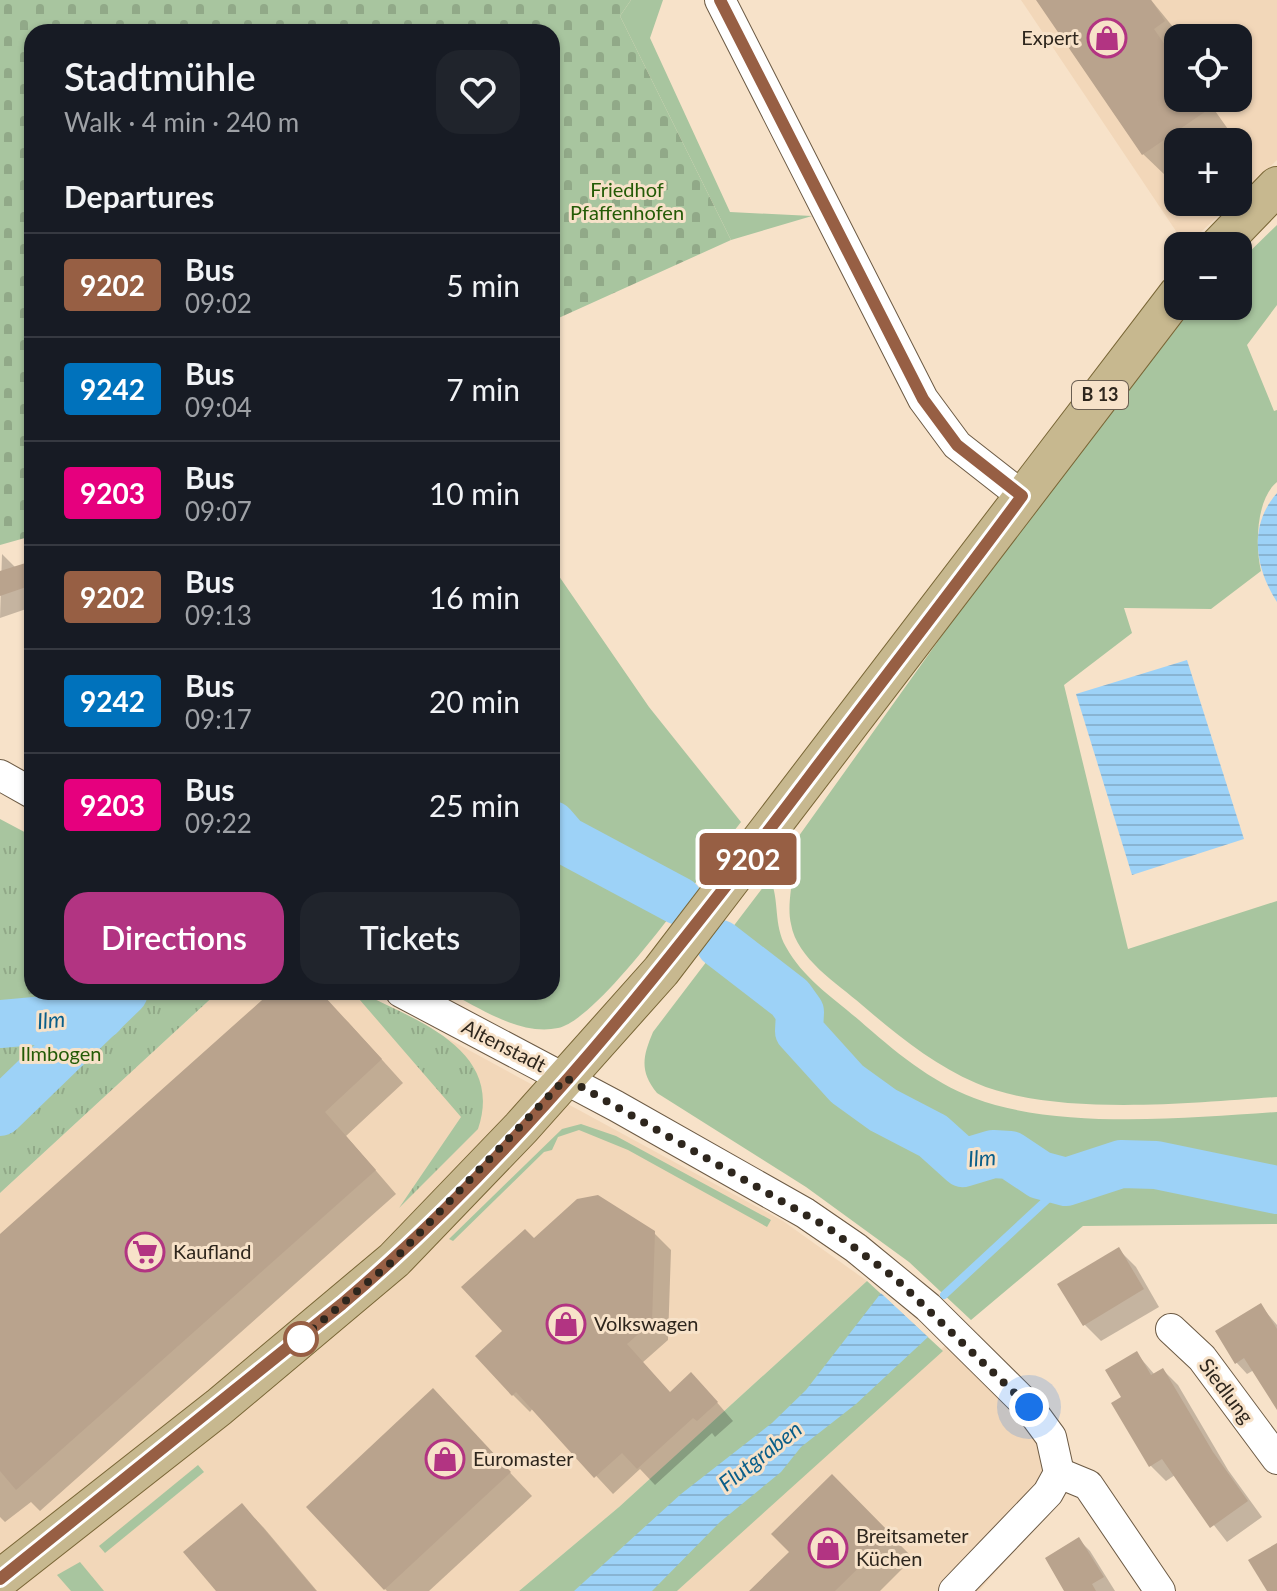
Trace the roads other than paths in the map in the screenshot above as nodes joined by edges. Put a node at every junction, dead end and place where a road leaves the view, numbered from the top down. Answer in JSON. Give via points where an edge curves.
{"nodes":[{"id":1,"x":720,"y":0,"type":"edge"},
{"id":2,"x":1277,"y":186,"type":"edge"},
{"id":3,"x":1233,"y":232,"type":"edge"},
{"id":4,"x":1164,"y":312,"type":"edge"},
{"id":5,"x":1022,"y":496,"type":"junction"},
{"id":6,"x":0,"y":775,"type":"edge"},
{"id":7,"x":24,"y":788,"type":"edge"},
{"id":8,"x":416,"y":1000,"type":"edge"},
{"id":9,"x":566,"y":1078,"type":"junction"},
{"id":10,"x":1171,"y":1329,"type":"dead end"},
{"id":11,"x":1277,"y":1459,"type":"edge"},
{"id":12,"x":1059,"y":1473,"type":"junction"},
{"id":13,"x":0,"y":1579,"type":"edge"},
{"id":14,"x":954,"y":1591,"type":"edge"},
{"id":15,"x":1160,"y":1591,"type":"edge"}],
"edges":[{"from":1,"to":5,"type":"street","via":[[923,399],[957,445]]},
{"from":2,"to":3,"type":"main road"},
{"from":4,"to":5,"type":"main road","number":"B 13"},
{"from":5,"to":9,"type":"main road","number":"B 13","via":[[661,971]]},
{"from":6,"to":7,"type":"street"},
{"from":8,"to":9,"type":"street","name":"Altenstadt"},
{"from":9,"to":12,"type":"street","name":"Altenstadt","via":[[805,1213],[895,1278],[1044,1426],[1056,1447]]},
{"from":9,"to":13,"type":"main road","number":"B 13","via":[[394,1260],[219,1407]]},
{"from":10,"to":11,"type":"street","name":"Siedlung","via":[[1202,1358]]},
{"from":12,"to":14,"type":"street","via":[[1048,1493]]},
{"from":12,"to":15,"type":"street","via":[[1088,1485]]}]}
